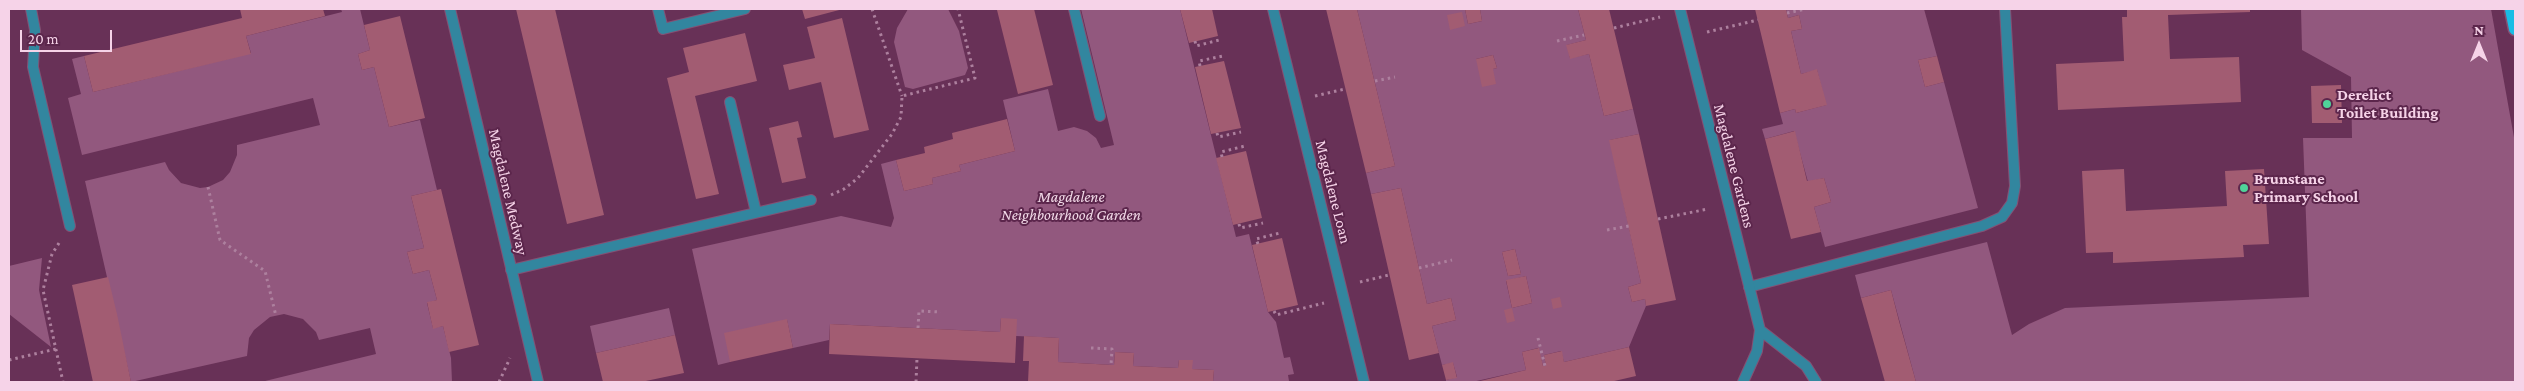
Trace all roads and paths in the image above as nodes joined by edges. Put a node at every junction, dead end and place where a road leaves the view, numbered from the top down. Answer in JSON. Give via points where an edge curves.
{"nodes":[{"id":1,"x":31,"y":9,"type":"edge"},
{"id":2,"x":450,"y":9,"type":"edge"},
{"id":3,"x":658,"y":9,"type":"edge"},
{"id":4,"x":745,"y":9,"type":"edge"},
{"id":5,"x":872,"y":9,"type":"edge"},
{"id":6,"x":958,"y":9,"type":"edge"},
{"id":7,"x":1074,"y":9,"type":"edge"},
{"id":8,"x":1273,"y":9,"type":"edge"},
{"id":9,"x":1806,"y":9,"type":"edge"},
{"id":10,"x":2005,"y":9,"type":"edge"},
{"id":11,"x":2511,"y":9,"type":"edge"},
{"id":12,"x":1680,"y":11,"type":"edge"},
{"id":13,"x":1787,"y":13,"type":"dead end"},
{"id":14,"x":1758,"y":20,"type":"dead end"},
{"id":15,"x":1614,"y":28,"type":"dead end"},
{"id":16,"x":2515,"y":29,"type":"edge"},
{"id":17,"x":1584,"y":35,"type":"dead end"},
{"id":18,"x":1687,"y":37,"type":"junction"},
{"id":19,"x":1219,"y":40,"type":"dead end"},
{"id":20,"x":1195,"y":41,"type":"dead end"},
{"id":21,"x":1557,"y":41,"type":"dead end"},
{"id":22,"x":1223,"y":56,"type":"dead end"},
{"id":23,"x":1200,"y":66,"type":"dead end"},
{"id":24,"x":1395,"y":77,"type":"dead end"},
{"id":25,"x":1375,"y":81,"type":"dead end"},
{"id":26,"x":1345,"y":88,"type":"dead end"},
{"id":27,"x":902,"y":96,"type":"junction"},
{"id":28,"x":1295,"y":100,"type":"junction"},
{"id":29,"x":730,"y":102,"type":"dead end"},
{"id":30,"x":1100,"y":116,"type":"dead end"},
{"id":31,"x":1242,"y":132,"type":"dead end"},
{"id":32,"x":1217,"y":133,"type":"dead end"},
{"id":33,"x":1245,"y":146,"type":"dead end"},
{"id":34,"x":1222,"y":157,"type":"dead end"},
{"id":35,"x":208,"y":187,"type":"dead end"},
{"id":36,"x":811,"y":200,"type":"joint"},
{"id":37,"x":1728,"y":204,"type":"junction"},
{"id":38,"x":756,"y":212,"type":"junction"},
{"id":39,"x":1658,"y":219,"type":"dead end"},
{"id":40,"x":1263,"y":223,"type":"dead end"},
{"id":41,"x":1238,"y":224,"type":"dead end"},
{"id":42,"x":70,"y":226,"type":"joint"},
{"id":43,"x":1628,"y":226,"type":"dead end"},
{"id":44,"x":1607,"y":230,"type":"dead end"},
{"id":45,"x":1280,"y":233,"type":"dead end"},
{"id":46,"x":1258,"y":244,"type":"dead end"},
{"id":47,"x":1452,"y":260,"type":"dead end"},
{"id":48,"x":1419,"y":268,"type":"dead end"},
{"id":49,"x":511,"y":270,"type":"junction"},
{"id":50,"x":1389,"y":275,"type":"dead end"},
{"id":51,"x":1340,"y":286,"type":"junction"},
{"id":52,"x":1749,"y":287,"type":"junction"},
{"id":53,"x":1299,"y":309,"type":"dead end"},
{"id":54,"x":1274,"y":311,"type":"dead end"},
{"id":55,"x":941,"y":312,"type":"dead end"},
{"id":56,"x":276,"y":316,"type":"dead end"},
{"id":57,"x":918,"y":328,"type":"dead end"},
{"id":58,"x":1760,"y":330,"type":"junction"},
{"id":59,"x":1538,"y":338,"type":"dead end"},
{"id":60,"x":1091,"y":348,"type":"dead end"},
{"id":61,"x":56,"y":349,"type":"junction"},
{"id":62,"x":917,"y":358,"type":"dead end"},
{"id":63,"x":9,"y":360,"type":"edge"},
{"id":64,"x":1111,"y":365,"type":"dead end"},
{"id":65,"x":1545,"y":366,"type":"dead end"},
{"id":66,"x":63,"y":382,"type":"edge"},
{"id":67,"x":538,"y":382,"type":"edge"},
{"id":68,"x":916,"y":382,"type":"edge"},
{"id":69,"x":1364,"y":382,"type":"edge"},
{"id":70,"x":1743,"y":382,"type":"edge"},
{"id":71,"x":1816,"y":382,"type":"edge"}],
"edges":[{"from":1,"to":42,"type":"street","via":[[35,30],[33,67]]},
{"from":2,"to":49,"type":"street","name":"Magdalene Medway"},
{"from":3,"to":4,"type":"street","via":[[663,29]]},
{"from":5,"to":27,"type":"path"},
{"from":6,"to":27,"type":"path","via":[[975,78]]},
{"from":7,"to":30,"type":"street"},
{"from":8,"to":28,"type":"street","name":"Magdalene Loan"},
{"from":9,"to":13,"type":"path"},
{"from":10,"to":52,"type":"street","via":[[2015,186],[2012,203],[2002,217],[1982,226]]},
{"from":11,"to":16,"type":"main road"},
{"from":12,"to":15,"type":"path"},
{"from":12,"to":18,"type":"street","name":"Magdalene Gardens"},
{"from":14,"to":18,"type":"path"},
{"from":17,"to":21,"type":"path"},
{"from":18,"to":37,"type":"street","name":"Magdalene Gardens"},
{"from":19,"to":20,"type":"path","via":[[1196,46]]},
{"from":22,"to":23,"type":"path","via":[[1199,61]]},
{"from":24,"to":25,"type":"path"},
{"from":26,"to":28,"type":"path"},
{"from":27,"to":36,"type":"path","via":[[897,126],[858,178],[844,189]]},
{"from":28,"to":51,"type":"street","name":"Magdalene Loan"},
{"from":29,"to":38,"type":"street"},
{"from":31,"to":32,"type":"path","via":[[1218,137]]},
{"from":33,"to":34,"type":"path","via":[[1221,152]]},
{"from":35,"to":56,"type":"path","via":[[220,240],[265,271]]},
{"from":36,"to":38,"type":"street"},
{"from":37,"to":39,"type":"path"},
{"from":37,"to":52,"type":"street","name":"Magdalene Gardens"},
{"from":38,"to":49,"type":"street"},
{"from":40,"to":41,"type":"path","via":[[1240,228]]},
{"from":42,"to":61,"type":"path","via":[[52,254],[43,290]]},
{"from":43,"to":44,"type":"path"},
{"from":45,"to":46,"type":"path","via":[[1256,239]]},
{"from":47,"to":48,"type":"path"},
{"from":49,"to":67,"type":"street","name":"Magdalene Medway"},
{"from":50,"to":51,"type":"path"},
{"from":51,"to":69,"type":"street","name":"Magdalene Loan"},
{"from":52,"to":58,"type":"street","name":"Magdalene Gardens"},
{"from":53,"to":54,"type":"path","via":[[1276,315]]},
{"from":55,"to":57,"type":"path","via":[[919,311]]},
{"from":58,"to":70,"type":"street","name":"Magdalene Gardens","via":[[1757,351]]},
{"from":58,"to":71,"type":"street","via":[[1806,366]]},
{"from":59,"to":65,"type":"path"},
{"from":60,"to":64,"type":"path","via":[[1112,349]]},
{"from":61,"to":63,"type":"path"},
{"from":61,"to":66,"type":"path"},
{"from":62,"to":68,"type":"path"}]}
